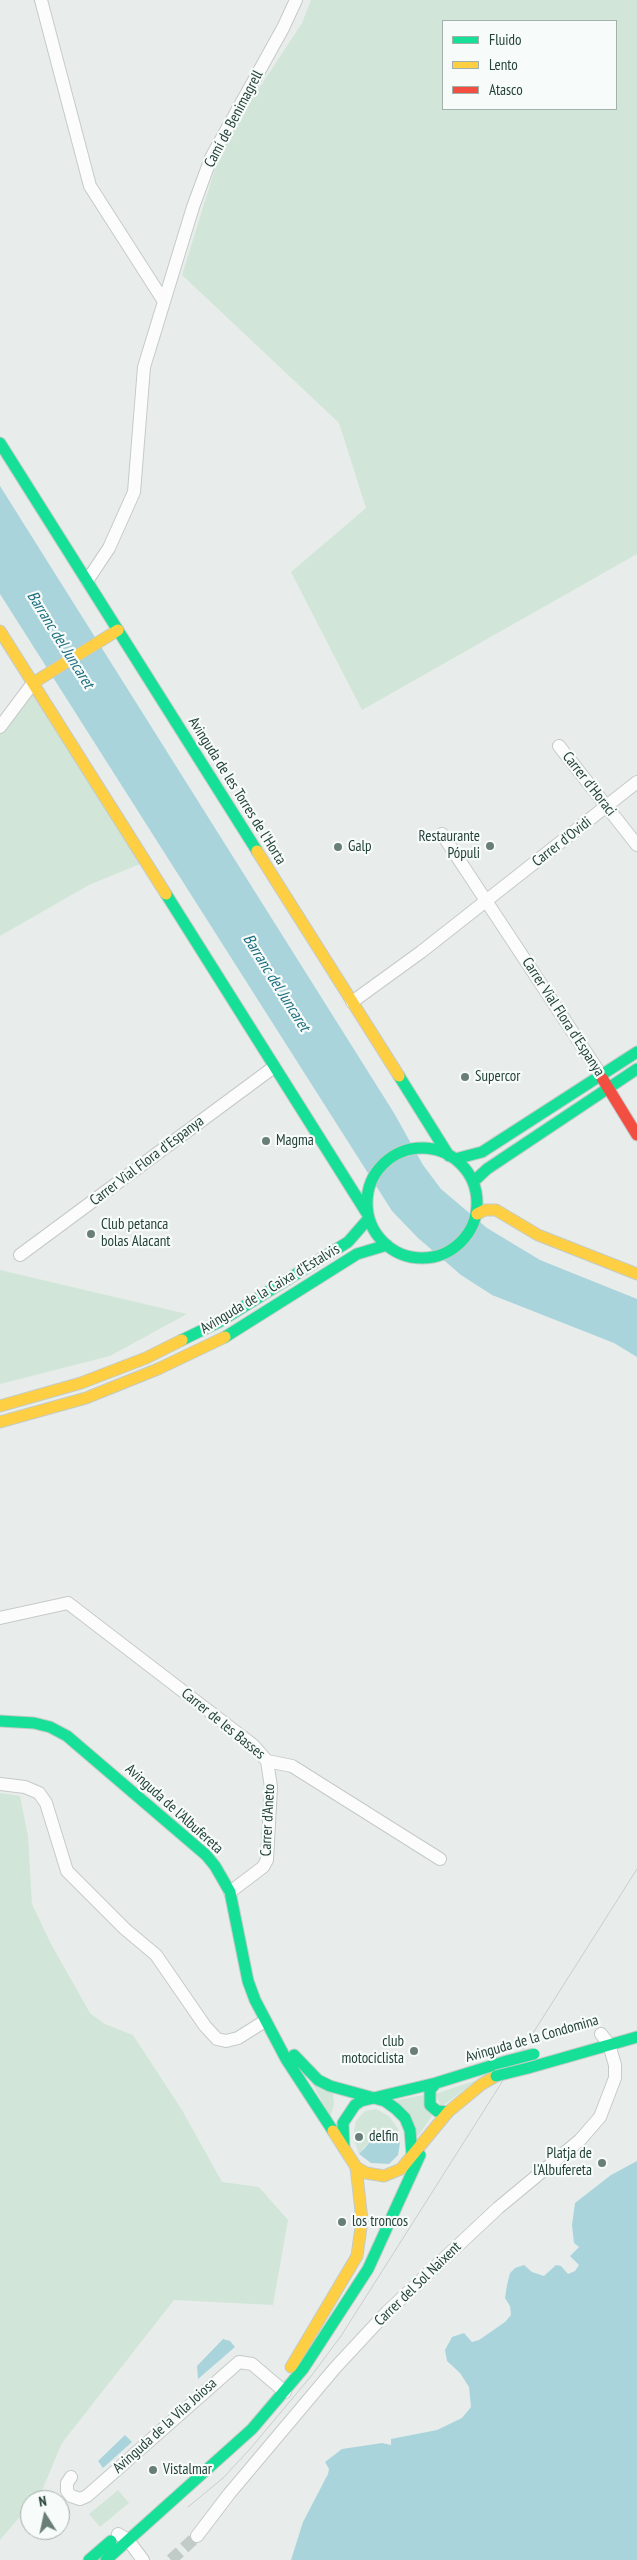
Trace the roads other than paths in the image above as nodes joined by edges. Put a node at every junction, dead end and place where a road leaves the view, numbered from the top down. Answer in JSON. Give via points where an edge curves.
{"nodes":[{"id":1,"x":41,"y":0,"type":"edge"},
{"id":2,"x":296,"y":0,"type":"edge"},
{"id":3,"x":163,"y":300,"type":"junction"},
{"id":4,"x":0,"y":443,"type":"edge"},
{"id":5,"x":87,"y":581,"type":"junction"},
{"id":6,"x":118,"y":630,"type":"junction"},
{"id":7,"x":0,"y":631,"type":"edge"},
{"id":8,"x":33,"y":684,"type":"junction"},
{"id":9,"x":0,"y":727,"type":"edge"},
{"id":10,"x":559,"y":746,"type":"dead end"},
{"id":11,"x":637,"y":782,"type":"edge"},
{"id":12,"x":607,"y":808,"type":"junction"},
{"id":13,"x":442,"y":834,"type":"dead end"},
{"id":14,"x":637,"y":845,"type":"edge"},
{"id":15,"x":486,"y":902,"type":"junction"},
{"id":16,"x":352,"y":1002,"type":"junction"},
{"id":17,"x":637,"y":1052,"type":"edge"},
{"id":18,"x":274,"y":1067,"type":"junction"},
{"id":19,"x":637,"y":1069,"type":"edge"},
{"id":20,"x":601,"y":1076,"type":"junction"},
{"id":21,"x":608,"y":1088,"type":"junction"},
{"id":22,"x":637,"y":1135,"type":"edge"},
{"id":23,"x":452,"y":1157,"type":"junction"},
{"id":24,"x":473,"y":1182,"type":"junction"},
{"id":25,"x":476,"y":1214,"type":"junction"},
{"id":26,"x":369,"y":1217,"type":"junction"},
{"id":27,"x":387,"y":1245,"type":"junction"},
{"id":28,"x":20,"y":1255,"type":"dead end"},
{"id":29,"x":637,"y":1274,"type":"edge"},
{"id":30,"x":0,"y":1406,"type":"edge"},
{"id":31,"x":0,"y":1422,"type":"edge"},
{"id":32,"x":0,"y":1618,"type":"edge"},
{"id":33,"x":0,"y":1721,"type":"edge"},
{"id":34,"x":267,"y":1760,"type":"junction"},
{"id":35,"x":0,"y":1784,"type":"edge"},
{"id":36,"x":440,"y":1859,"type":"dead end"},
{"id":37,"x":230,"y":1892,"type":"junction"},
{"id":38,"x":265,"y":2021,"type":"junction"},
{"id":39,"x":637,"y":2025,"type":"edge"},
{"id":40,"x":606,"y":2036,"type":"junction"},
{"id":41,"x":637,"y":2037,"type":"edge"},
{"id":42,"x":279,"y":2042,"type":"junction"},
{"id":43,"x":539,"y":2052,"type":"dead end"},
{"id":44,"x":436,"y":2083,"type":"junction"},
{"id":45,"x":339,"y":2089,"type":"junction"},
{"id":46,"x":403,"y":2089,"type":"junction"},
{"id":47,"x":373,"y":2098,"type":"junction"},
{"id":48,"x":448,"y":2112,"type":"junction"},
{"id":49,"x":429,"y":2134,"type":"junction"},
{"id":50,"x":345,"y":2150,"type":"junction"},
{"id":51,"x":410,"y":2157,"type":"junction"},
{"id":52,"x":356,"y":2167,"type":"junction"},
{"id":53,"x":406,"y":2187,"type":"junction"},
{"id":54,"x":281,"y":2388,"type":"junction"},
{"id":55,"x":71,"y":2477,"type":"dead end"},
{"id":56,"x":197,"y":2536,"type":"tunnel mouth"},
{"id":57,"x":123,"y":2537,"type":"junction"},
{"id":58,"x":90,"y":2560,"type":"edge"},
{"id":59,"x":106,"y":2560,"type":"edge"},
{"id":60,"x":143,"y":2560,"type":"edge"}],
"edges":[{"from":1,"to":3,"type":"street","via":[[90,186]]},
{"from":2,"to":3,"type":"street","name":"Camí de Benimagrell","via":[[211,158]]},
{"from":3,"to":5,"type":"street","name":"Camí de Benimagrell","via":[[144,367],[134,492],[109,548]]},
{"from":4,"to":5,"type":"main road","name":"Avinguda de les Torres de l'Horta"},
{"from":5,"to":6,"type":"main road","name":"Avinguda de les Torres de l'Horta"},
{"from":6,"to":8,"type":"main road"},
{"from":6,"to":16,"type":"main road","name":"Avinguda de les Torres de l'Horta"},
{"from":7,"to":8,"type":"main road"},
{"from":8,"to":9,"type":"street"},
{"from":8,"to":18,"type":"main road"},
{"from":10,"to":12,"type":"street","name":"Carrer d'Horaci"},
{"from":11,"to":12,"type":"street","name":"Carrer d'Ovidi"},
{"from":12,"to":14,"type":"street","name":"Carrer d'Horaci"},
{"from":12,"to":15,"type":"street","name":"Carrer d'Ovidi"},
{"from":13,"to":15,"type":"street","name":"Carrer Vial Flora d'Espanya"},
{"from":15,"to":16,"type":"street"},
{"from":15,"to":20,"type":"street","name":"Carrer Vial Flora d'Espanya"},
{"from":16,"to":23,"type":"main road","name":"Avinguda de les Torres de l'Horta"},
{"from":17,"to":20,"type":"main road"},
{"from":18,"to":26,"type":"main road"},
{"from":18,"to":28,"type":"street","name":"Carrer Vial Flora d'Espanya"},
{"from":19,"to":21,"type":"main road"},
{"from":20,"to":21,"type":"main road","name":"Carrer Vial Flora d'Espanya"},
{"from":20,"to":23,"type":"main road","via":[[482,1152]]},
{"from":21,"to":22,"type":"main road","name":"Carrer Vial Flora d'Espanya"},
{"from":21,"to":24,"type":"main road","via":[[487,1169]]},
{"from":23,"to":24,"type":"main road","via":[[463,1166]]},
{"from":23,"to":26,"type":"main road","via":[[422,1148],[391,1158],[376,1174],[369,1191]]},
{"from":24,"to":25,"type":"main road","via":[[478,1203]]},
{"from":25,"to":27,"type":"main road","via":[[462,1242],[441,1255],[428,1258],[402,1254]]},
{"from":25,"to":29,"type":"main road","via":[[496,1210],[538,1235]]},
{"from":26,"to":27,"type":"main road","via":[[376,1233]]},
{"from":26,"to":30,"type":"main road","name":"Avinguda de la Caixa d'Estalvis","via":[[348,1242],[219,1322],[146,1358],[81,1383]]},
{"from":27,"to":31,"type":"main road","name":"Avinguda de la Caixa d'Estalvis","via":[[357,1254],[227,1336],[158,1369],[86,1398]]},
{"from":32,"to":34,"type":"street","name":"Carrer de les Basses","via":[[68,1603],[253,1745]]},
{"from":33,"to":37,"type":"main road","name":"Avinguda de l'Albufereta","via":[[34,1723],[67,1736],[206,1855]]},
{"from":34,"to":36,"type":"street","name":"Carrer de les Basses","via":[[292,1766]]},
{"from":34,"to":37,"type":"street","name":"Carrer d'Aneto","via":[[271,1787],[266,1860],[263,1868]]},
{"from":35,"to":38,"type":"street","via":[[25,1787],[39,1793],[46,1803],[67,1871],[156,1955],[217,2039],[238,2038]]},
{"from":37,"to":38,"type":"main road","name":"Avinguda de l'Albufereta","via":[[248,1981]]},
{"from":38,"to":42,"type":"main road","name":"Avinguda de l'Albufereta"},
{"from":39,"to":40,"type":"main road","name":"Avinguda de la Condomina"},
{"from":40,"to":41,"type":"main road","name":"Avinguda de la Condomina"},
{"from":40,"to":48,"type":"main road","name":"Avinguda de la Condomina","bridge":true,"via":[[528,2068],[496,2076]]},
{"from":40,"to":56,"type":"street","name":"Carrer del Sol Naixent","via":[[615,2065],[615,2078],[600,2117],[580,2140],[498,2208],[387,2312],[335,2368]]},
{"from":42,"to":45,"type":"main road","name":"Avinguda de l'Albufereta","via":[[318,2080]]},
{"from":42,"to":50,"type":"main road","name":"Avinguda de l'Albufereta","via":[[286,2059]]},
{"from":43,"to":44,"type":"main road","name":"Avinguda de la Condomina","bridge":true},
{"from":44,"to":46,"type":"main road","name":"Avinguda de la Condomina"},
{"from":44,"to":48,"type":"main road","via":[[430,2090],[430,2105],[437,2111]]},
{"from":45,"to":46,"type":"main road","name":"Avinguda de la Condomina"},
{"from":45,"to":47,"type":"main road","name":"Avinguda de l'Albufereta"},
{"from":46,"to":47,"type":"main road","name":"Avinguda de la Condomina"},
{"from":47,"to":50,"type":"main road","via":[[355,2105],[348,2114],[342,2133]]},
{"from":47,"to":51,"type":"main road","via":[[385,2102],[405,2118],[412,2140]]},
{"from":48,"to":49,"type":"main road","name":"Avinguda de la Condomina"},
{"from":49,"to":51,"type":"main road","name":"Avinguda de la Condomina"},
{"from":49,"to":53,"type":"main road"},
{"from":50,"to":52,"type":"main road","name":"Avinguda de l'Albufereta"},
{"from":51,"to":52,"type":"main road","via":[[401,2169],[384,2176],[366,2173]]},
{"from":51,"to":53,"type":"main road"},
{"from":52,"to":54,"type":"main road","via":[[362,2220],[356,2256]]},
{"from":53,"to":54,"type":"main road","via":[[358,2287],[313,2355]]},
{"from":54,"to":55,"type":"street","name":"Avinguda de la Vila Joiosa","via":[[252,2364],[239,2362],[87,2496],[80,2498],[67,2492]]},
{"from":54,"to":57,"type":"main road"},
{"from":57,"to":58,"type":"main road"},
{"from":57,"to":59,"type":"main road"},
{"from":57,"to":60,"type":"street"}]}
